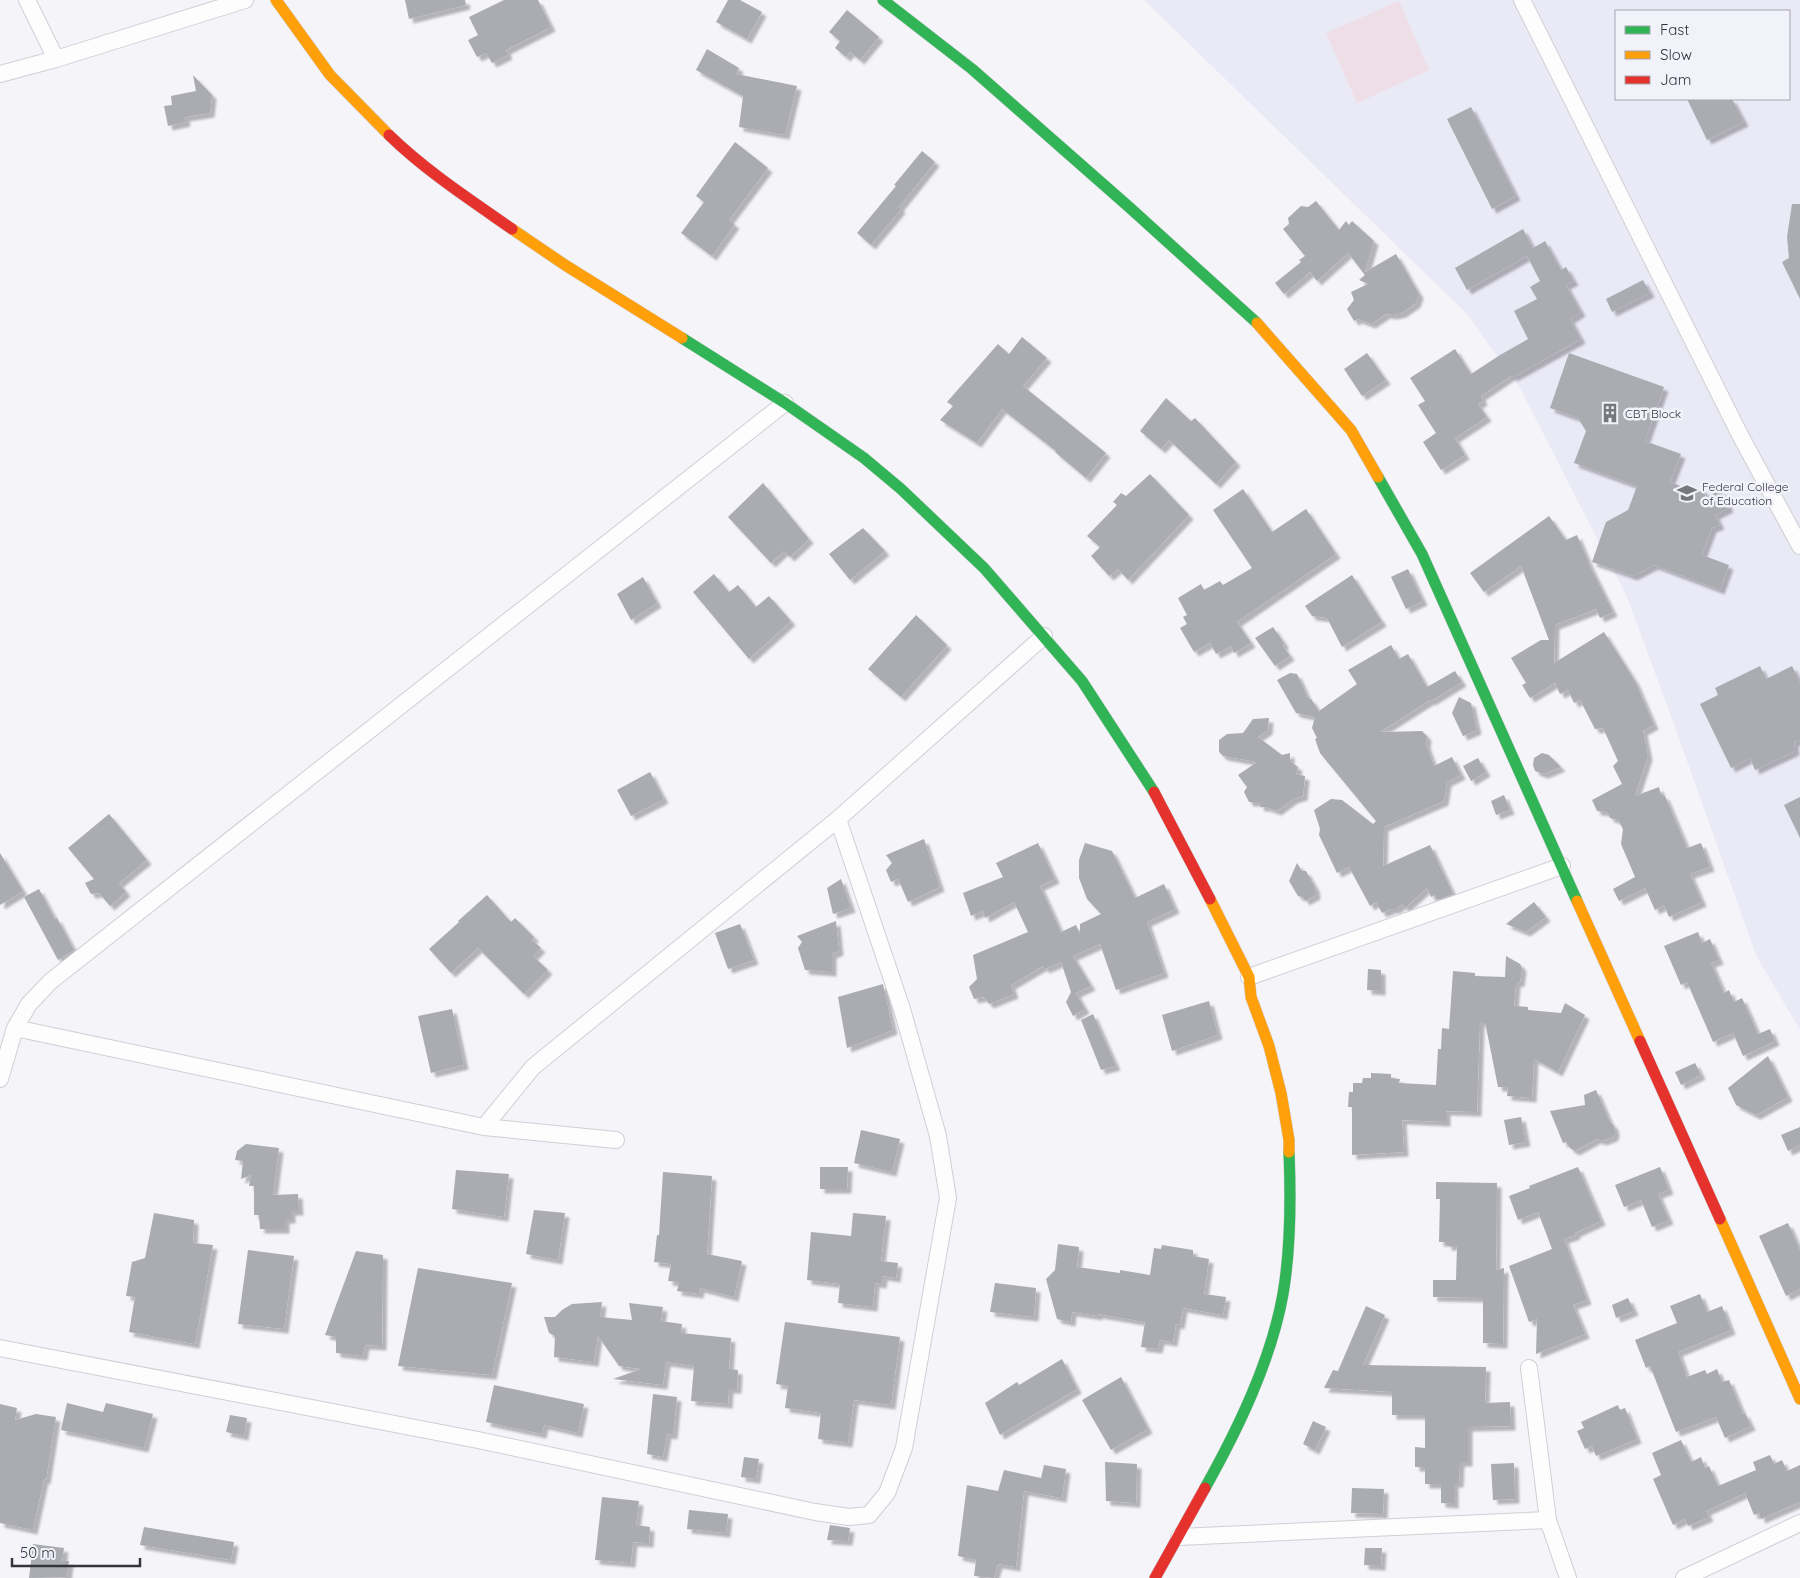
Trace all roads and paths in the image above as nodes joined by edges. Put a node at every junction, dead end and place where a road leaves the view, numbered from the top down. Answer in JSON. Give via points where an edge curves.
{"nodes":[{"id":1,"x":27,"y":0,"type":"edge"},
{"id":2,"x":244,"y":0,"type":"edge"},
{"id":3,"x":276,"y":0,"type":"edge"},
{"id":4,"x":883,"y":0,"type":"edge"},
{"id":5,"x":1522,"y":0,"type":"edge"},
{"id":6,"x":56,"y":59,"type":"junction"},
{"id":7,"x":0,"y":74,"type":"edge"},
{"id":8,"x":785,"y":403,"type":"junction"},
{"id":9,"x":1800,"y":546,"type":"edge"},
{"id":10,"x":1044,"y":636,"type":"junction"},
{"id":11,"x":838,"y":820,"type":"junction"},
{"id":12,"x":1562,"y":866,"type":"junction"},
{"id":13,"x":1249,"y":977,"type":"junction"},
{"id":14,"x":15,"y":1028,"type":"junction"},
{"id":15,"x":0,"y":1079,"type":"edge"},
{"id":16,"x":484,"y":1127,"type":"junction"},
{"id":17,"x":616,"y":1140,"type":"dead end"},
{"id":18,"x":0,"y":1348,"type":"edge"},
{"id":19,"x":1529,"y":1368,"type":"dead end"},
{"id":20,"x":1800,"y":1399,"type":"edge"},
{"id":21,"x":1548,"y":1520,"type":"junction"},
{"id":22,"x":1800,"y":1523,"type":"edge"},
{"id":23,"x":1179,"y":1538,"type":"junction"},
{"id":24,"x":1155,"y":1578,"type":"edge"},
{"id":25,"x":1568,"y":1578,"type":"edge"},
{"id":26,"x":1684,"y":1578,"type":"edge"}],
"edges":[{"from":1,"to":6,"type":"street"},
{"from":2,"to":6,"type":"street"},
{"from":3,"to":8,"type":"main road","via":[[330,75],[407,153],[565,265]]},
{"from":4,"to":12,"type":"main road","via":[[972,69],[1256,322],[1351,430],[1422,554]]},
{"from":5,"to":9,"type":"street","via":[[1740,434]]},
{"from":6,"to":7,"type":"street"},
{"from":8,"to":10,"type":"main road","via":[[864,458],[901,489],[984,568]]},
{"from":8,"to":14,"type":"street","via":[[51,981],[29,1004]]},
{"from":10,"to":11,"type":"street"},
{"from":10,"to":13,"type":"main road","via":[[1101,708],[1158,800]]},
{"from":11,"to":16,"type":"street","via":[[532,1067]]},
{"from":11,"to":18,"type":"street","via":[[902,1009],[938,1136],[948,1198],[904,1448],[887,1493],[869,1515],[848,1517],[814,1512],[478,1440]]},
{"from":12,"to":13,"type":"street"},
{"from":12,"to":20,"type":"main road"},
{"from":13,"to":23,"type":"main road","via":[[1251,997],[1269,1046],[1281,1093],[1289,1140],[1291,1202],[1283,1294],[1273,1335],[1246,1406]]},
{"from":14,"to":15,"type":"street"},
{"from":14,"to":16,"type":"street"},
{"from":16,"to":17,"type":"street"},
{"from":19,"to":21,"type":"street"},
{"from":21,"to":23,"type":"street"},
{"from":21,"to":25,"type":"street"},
{"from":22,"to":26,"type":"street"},
{"from":23,"to":24,"type":"main road"}]}
